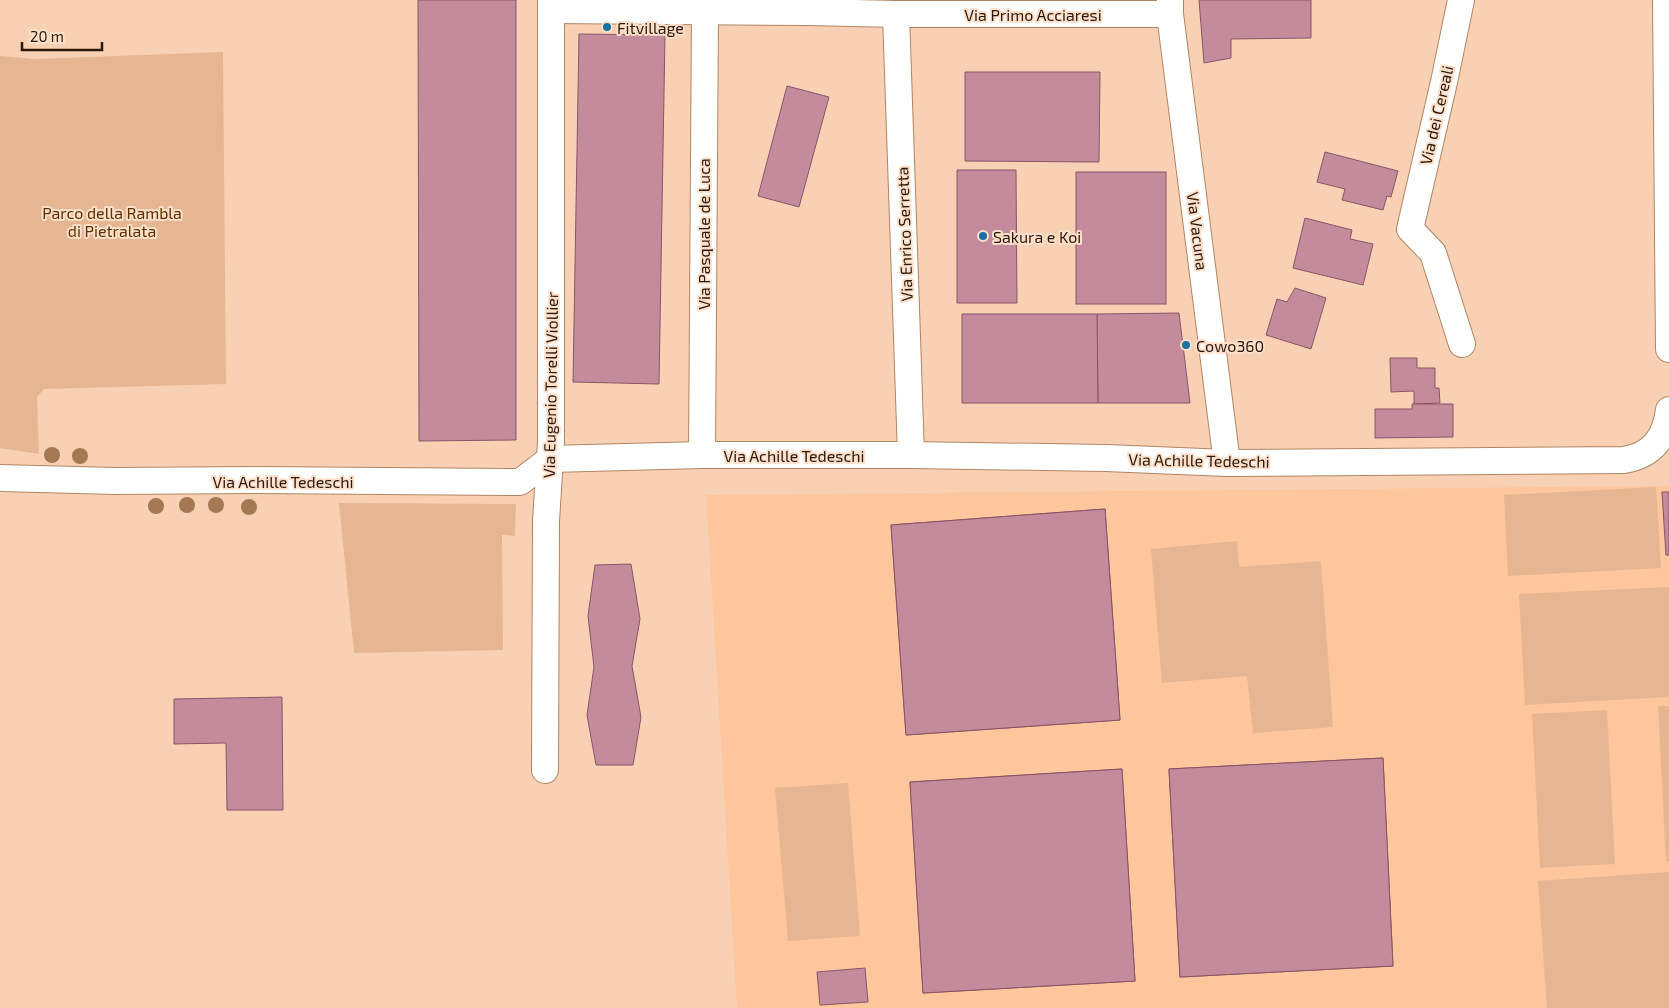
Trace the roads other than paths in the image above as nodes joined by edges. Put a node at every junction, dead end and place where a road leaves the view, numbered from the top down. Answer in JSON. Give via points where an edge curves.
{"nodes":[{"id":1,"x":1461,"y":0,"type":"edge"},
{"id":2,"x":1666,"y":0,"type":"edge"},
{"id":3,"x":551,"y":5,"type":"edge"},
{"id":4,"x":810,"y":6,"type":"edge"},
{"id":5,"x":1170,"y":7,"type":"edge"},
{"id":6,"x":705,"y":12,"type":"junction"},
{"id":7,"x":896,"y":14,"type":"junction"},
{"id":8,"x":1462,"y":344,"type":"dead end"},
{"id":9,"x":1669,"y":349,"type":"edge"},
{"id":10,"x":1669,"y":410,"type":"edge"},
{"id":11,"x":911,"y":454,"type":"junction"},
{"id":12,"x":702,"y":455,"type":"junction"},
{"id":13,"x":550,"y":459,"type":"junction"},
{"id":14,"x":1227,"y":463,"type":"junction"},
{"id":15,"x":3,"y":477,"type":"edge"},
{"id":16,"x":544,"y":770,"type":"dead end"}],
"edges":[{"from":1,"to":8,"type":"street","name":"Via dei Cereali","via":[[1410,229],[1433,253]]},
{"from":2,"to":9,"type":"street"},
{"from":3,"to":6,"type":"street"},
{"from":3,"to":13,"type":"street","name":"Via Eugenio Torelli Viollier"},
{"from":4,"to":6,"type":"street","name":"Via Primo Acciaresi"},
{"from":4,"to":7,"type":"street","name":"Via Primo Acciaresi"},
{"from":5,"to":7,"type":"street","name":"Via Primo Acciaresi"},
{"from":5,"to":14,"type":"street","name":"Via Vacuna"},
{"from":6,"to":12,"type":"street","name":"Via Pasquale de Luca"},
{"from":7,"to":11,"type":"street","name":"Via Enrico Serretta"},
{"from":10,"to":14,"type":"street","name":"Via Achille Tedeschi","via":[[1664,430],[1653,447],[1644,455],[1624,460]]},
{"from":11,"to":12,"type":"street","name":"Via Achille Tedeschi"},
{"from":11,"to":14,"type":"street","name":"Via Achille Tedeschi"},
{"from":12,"to":13,"type":"street","name":"Via Achille Tedeschi"},
{"from":13,"to":15,"type":"street","name":"Via Achille Tedeschi","via":[[520,482],[115,481]]},
{"from":13,"to":16,"type":"street","name":"Via Eugenio Torelli Viollier","via":[[546,521]]}]}
